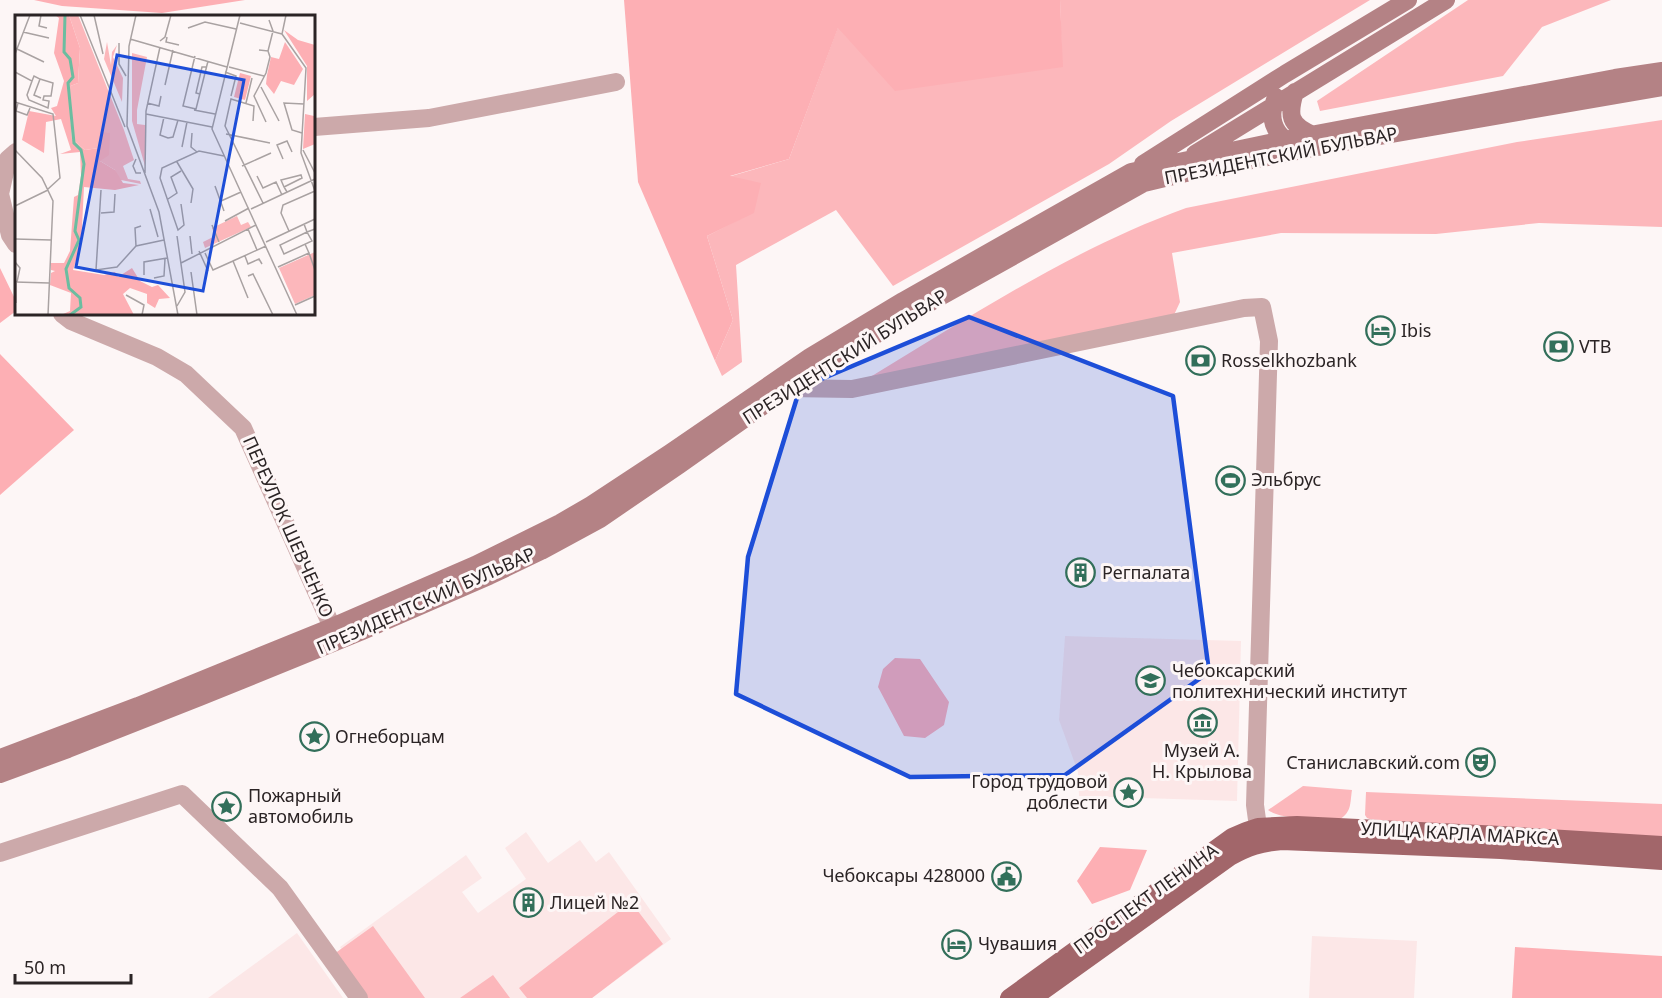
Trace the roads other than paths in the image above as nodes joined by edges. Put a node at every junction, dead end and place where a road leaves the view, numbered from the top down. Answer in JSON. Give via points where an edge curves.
{"nodes":[{"id":1,"x":1408,"y":0,"type":"edge"},
{"id":2,"x":1446,"y":0,"type":"edge"},
{"id":3,"x":1662,"y":71,"type":"edge"},
{"id":4,"x":1285,"y":74,"type":"junction"},
{"id":5,"x":616,"y":82,"type":"dead end"},
{"id":6,"x":1662,"y":87,"type":"edge"},
{"id":7,"x":1295,"y":92,"type":"junction"},
{"id":8,"x":1273,"y":105,"type":"junction"},
{"id":9,"x":315,"y":127,"type":"edge"},
{"id":10,"x":1284,"y":140,"type":"junction"},
{"id":11,"x":1312,"y":142,"type":"junction"},
{"id":12,"x":15,"y":153,"type":"edge"},
{"id":13,"x":1185,"y":160,"type":"junction"},
{"id":14,"x":1137,"y":177,"type":"junction"},
{"id":15,"x":15,"y":242,"type":"edge"},
{"id":16,"x":63,"y":315,"type":"edge"},
{"id":17,"x":789,"y":388,"type":"junction"},
{"id":18,"x":332,"y":627,"type":"junction"},
{"id":19,"x":0,"y":758,"type":"edge"},
{"id":20,"x":0,"y":774,"type":"edge"},
{"id":21,"x":1260,"y":835,"type":"junction"},
{"id":22,"x":1662,"y":845,"type":"edge"},
{"id":23,"x":0,"y":853,"type":"edge"},
{"id":24,"x":1662,"y":861,"type":"edge"},
{"id":25,"x":1065,"y":966,"type":"junction"},
{"id":26,"x":359,"y":998,"type":"edge"},
{"id":27,"x":1009,"y":998,"type":"edge"},
{"id":28,"x":1033,"y":998,"type":"edge"}],
"edges":[{"from":1,"to":4,"type":"main road"},
{"from":2,"to":7,"type":"main road"},
{"from":3,"to":11,"type":"main road","name":"ПРЕЗИДЕНТСКИЙ БУЛЬВАР"},
{"from":4,"to":8,"type":"main road"},
{"from":4,"to":14,"type":"main road"},
{"from":5,"to":9,"type":"street","via":[[429,118]]},
{"from":6,"to":11,"type":"main road","name":"ПРЕЗИДЕНТСКИЙ БУЛЬВАР"},
{"from":7,"to":8,"type":"main road"},
{"from":7,"to":11,"type":"main road","via":[[1293,123]]},
{"from":8,"to":10,"type":"main road","via":[[1274,126]]},
{"from":8,"to":13,"type":"main road"},
{"from":10,"to":11,"type":"main road","via":[[1294,144]]},
{"from":10,"to":13,"type":"main road","name":"ПРЕЗИДЕНТСКИЙ БУЛЬВАР"},
{"from":11,"to":14,"type":"main road","name":"ПРЕЗИДЕНТСКИЙ БУЛЬВАР","via":[[1186,173]]},
{"from":12,"to":15,"type":"street","via":[[8,159],[0,194]]},
{"from":13,"to":14,"type":"main road"},
{"from":14,"to":17,"type":"main road","name":"ПРЕЗИДЕНТСКИЙ БУЛЬВАР"},
{"from":14,"to":18,"type":"main road","name":"ПРЕЗИДЕНТСКИЙ БУЛЬВАР","via":[[903,301],[810,357],[560,523]]},
{"from":16,"to":18,"type":"street","name":"ПЕРЕУЛОК ШЕВЧЕНКО","via":[[186,374],[243,428]]},
{"from":17,"to":20,"type":"main road","name":"ПРЕЗИДЕНТСКИЙ БУЛЬВАР","via":[[600,519],[489,576],[191,701]]},
{"from":17,"to":21,"type":"street","via":[[852,389],[1262,307],[1269,341],[1255,805]]},
{"from":18,"to":19,"type":"main road","name":"ПРЕЗИДЕНТСКИЙ БУЛЬВАР"},
{"from":21,"to":22,"type":"main road","name":"УЛИЦА КАРЛА МАРКСА","via":[[1276,825]]},
{"from":21,"to":24,"type":"main road","name":"УЛИЦА КАРЛА МАРКСА","via":[[1282,841]]},
{"from":21,"to":25,"type":"main road","name":"ПРОСПЕКТ ЛЕНИНА","via":[[1246,831],[1232,837]]},
{"from":23,"to":26,"type":"street","via":[[182,794],[280,888]]},
{"from":25,"to":27,"type":"main road","name":"ПРОСПЕКТ ЛЕНИНА"},
{"from":25,"to":28,"type":"main road","name":"ПРОСПЕКТ ЛЕНИНА"}]}
